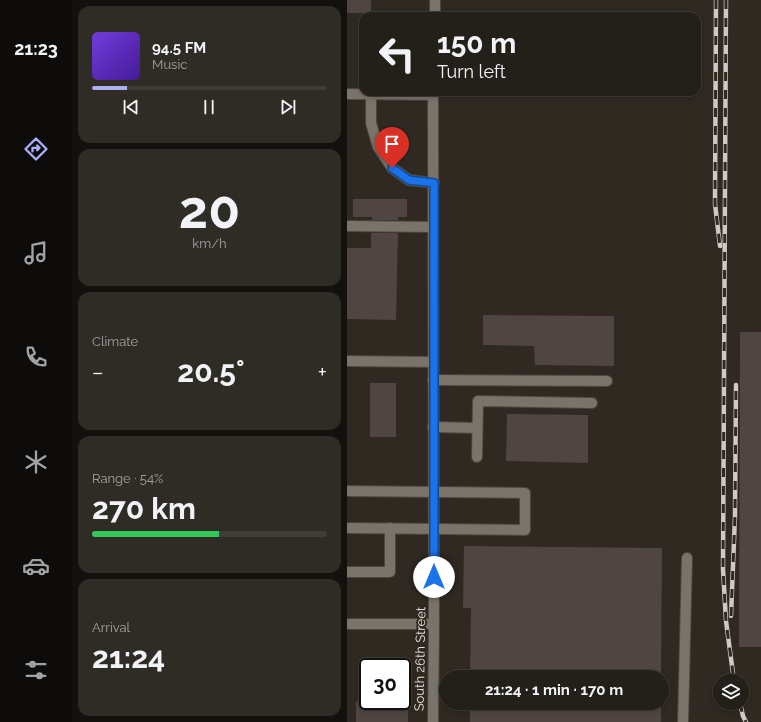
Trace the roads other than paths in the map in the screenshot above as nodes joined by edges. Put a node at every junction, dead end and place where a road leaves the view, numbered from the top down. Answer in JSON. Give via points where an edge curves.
{"nodes":[{"id":1,"x":435,"y":0,"type":"edge"},
{"id":2,"x":435,"y":12,"type":"edge"},
{"id":3,"x":347,"y":94,"type":"edge"},
{"id":4,"x":359,"y":94,"type":"edge"},
{"id":5,"x":371,"y":96,"type":"edge"},
{"id":6,"x":433,"y":96,"type":"edge"},
{"id":7,"x":434,"y":183,"type":"junction"},
{"id":8,"x":347,"y":226,"type":"edge"},
{"id":9,"x":433,"y":227,"type":"junction"},
{"id":10,"x":347,"y":361,"type":"edge"},
{"id":11,"x":433,"y":362,"type":"junction"},
{"id":12,"x":433,"y":380,"type":"junction"},
{"id":13,"x":607,"y":381,"type":"dead end"},
{"id":14,"x":592,"y":403,"type":"dead end"},
{"id":15,"x":433,"y":427,"type":"junction"},
{"id":16,"x":477,"y":428,"type":"junction"},
{"id":17,"x":477,"y":457,"type":"dead end"},
{"id":18,"x":347,"y":491,"type":"edge"},
{"id":19,"x":434,"y":492,"type":"junction"},
{"id":20,"x":347,"y":528,"type":"edge"},
{"id":21,"x":390,"y":528,"type":"junction"},
{"id":22,"x":434,"y":529,"type":"junction"},
{"id":23,"x":687,"y":558,"type":"dead end"},
{"id":24,"x":347,"y":572,"type":"edge"},
{"id":25,"x":347,"y":624,"type":"edge"},
{"id":26,"x":434,"y":624,"type":"junction"},
{"id":27,"x":433,"y":722,"type":"edge"},
{"id":28,"x":683,"y":722,"type":"edge"}],
"edges":[{"from":1,"to":2,"type":"street"},
{"from":3,"to":4,"type":"street"},
{"from":5,"to":7,"type":"street","via":[[371,123],[374,135],[378,147],[392,168],[409,180]]},
{"from":6,"to":7,"type":"street","name":"South 26th Street"},
{"from":7,"to":9,"type":"street","name":"South 26th Street"},
{"from":8,"to":9,"type":"street"},
{"from":9,"to":11,"type":"street","name":"South 26th Street"},
{"from":10,"to":11,"type":"street"},
{"from":11,"to":12,"type":"street","name":"South 26th Street"},
{"from":12,"to":13,"type":"street"},
{"from":12,"to":15,"type":"street","name":"South 26th Street"},
{"from":14,"to":16,"type":"street","via":[[477,401]]},
{"from":15,"to":16,"type":"street"},
{"from":15,"to":19,"type":"street","name":"South 26th Street"},
{"from":16,"to":17,"type":"street"},
{"from":18,"to":19,"type":"street"},
{"from":19,"to":22,"type":"street","name":"South 26th Street"},
{"from":19,"to":22,"type":"street","via":[[525,493],[525,530]]},
{"from":20,"to":21,"type":"street"},
{"from":21,"to":22,"type":"street"},
{"from":21,"to":24,"type":"street","via":[[390,572]]},
{"from":22,"to":26,"type":"street","name":"South 26th Street"},
{"from":23,"to":28,"type":"street"},
{"from":25,"to":26,"type":"street"},
{"from":26,"to":27,"type":"street","name":"South 26th Street"}]}
